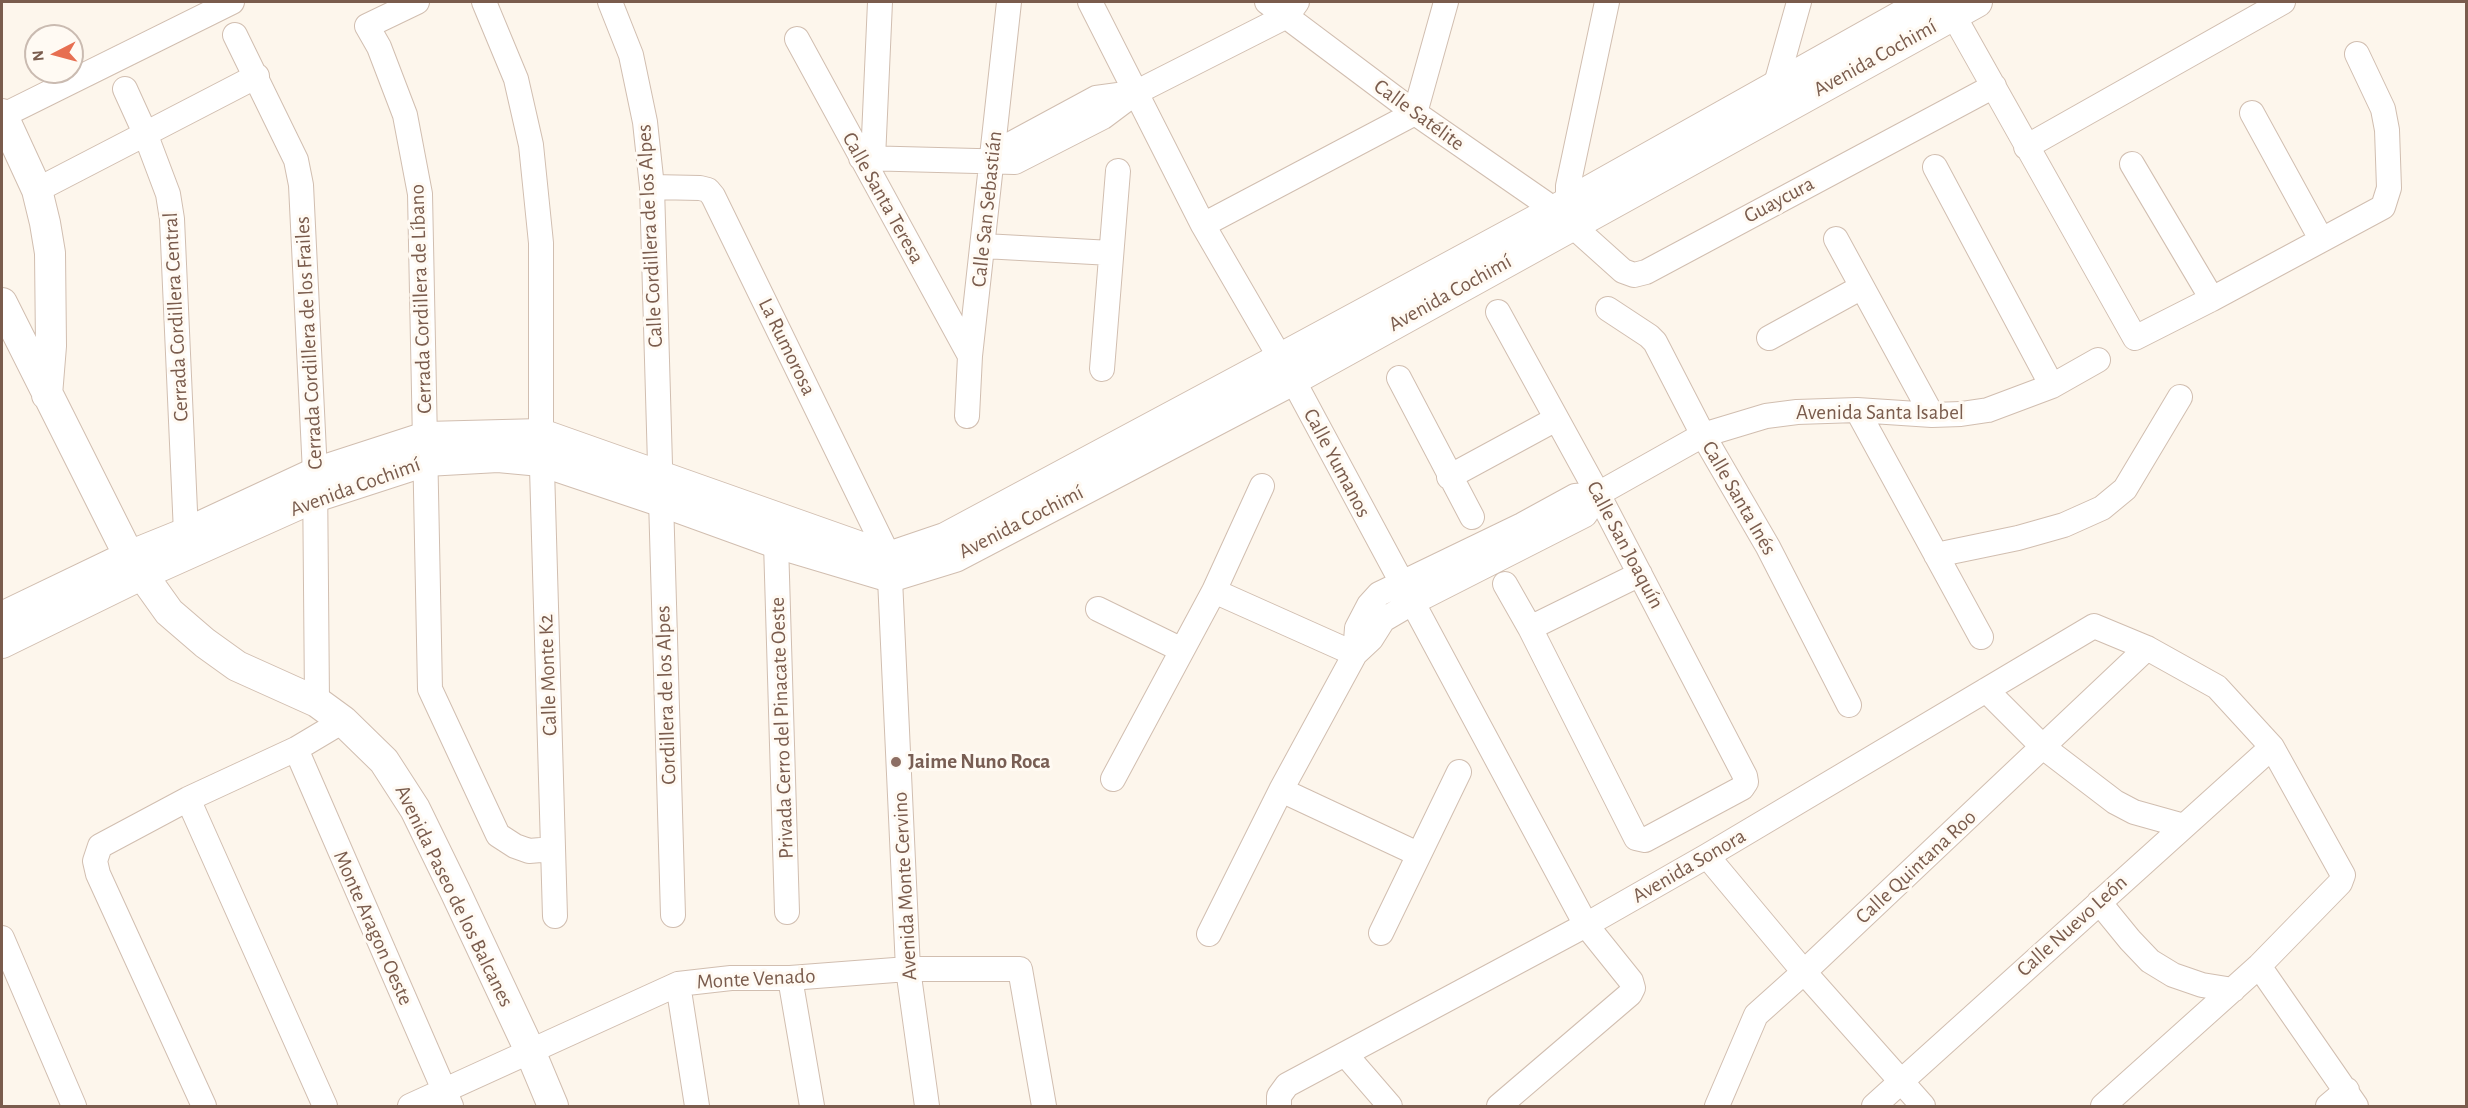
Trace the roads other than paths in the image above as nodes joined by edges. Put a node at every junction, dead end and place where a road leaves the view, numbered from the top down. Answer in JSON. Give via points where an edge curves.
{"nodes":[{"id":1,"x":232,"y":2,"type":"edge"},
{"id":2,"x":417,"y":2,"type":"edge"},
{"id":3,"x":484,"y":2,"type":"edge"},
{"id":4,"x":610,"y":2,"type":"edge"},
{"id":5,"x":880,"y":2,"type":"edge"},
{"id":6,"x":1010,"y":2,"type":"edge"},
{"id":7,"x":1090,"y":2,"type":"edge"},
{"id":8,"x":1267,"y":2,"type":"edge"},
{"id":9,"x":1446,"y":2,"type":"edge"},
{"id":10,"x":1607,"y":2,"type":"edge"},
{"id":11,"x":1799,"y":2,"type":"edge"},
{"id":12,"x":1926,"y":2,"type":"edge"},
{"id":13,"x":2283,"y":2,"type":"edge"},
{"id":14,"x":1959,"y":6,"type":"edge"},
{"id":15,"x":1292,"y":9,"type":"edge"},
{"id":16,"x":234,"y":35,"type":"dead end"},
{"id":17,"x":797,"y":39,"type":"dead end"},
{"id":18,"x":2357,"y":54,"type":"dead end"},
{"id":19,"x":256,"y":76,"type":"junction"},
{"id":20,"x":1776,"y":84,"type":"junction"},
{"id":21,"x":1994,"y":87,"type":"junction"},
{"id":22,"x":125,"y":89,"type":"dead end"},
{"id":23,"x":1135,"y":93,"type":"junction"},
{"id":24,"x":1415,"y":113,"type":"junction"},
{"id":25,"x":2252,"y":113,"type":"dead end"},
{"id":26,"x":2,"y":115,"type":"edge"},
{"id":27,"x":146,"y":133,"type":"junction"},
{"id":28,"x":2025,"y":147,"type":"junction"},
{"id":29,"x":867,"y":159,"type":"junction"},
{"id":30,"x":992,"y":161,"type":"junction"},
{"id":31,"x":2132,"y":164,"type":"dead end"},
{"id":32,"x":1935,"y":167,"type":"dead end"},
{"id":33,"x":1118,"y":171,"type":"dead end"},
{"id":34,"x":652,"y":187,"type":"junction"},
{"id":35,"x":37,"y":190,"type":"junction"},
{"id":36,"x":1565,"y":213,"type":"junction"},
{"id":37,"x":1203,"y":225,"type":"junction"},
{"id":38,"x":1836,"y":239,"type":"dead end"},
{"id":39,"x":2321,"y":239,"type":"junction"},
{"id":40,"x":984,"y":246,"type":"junction"},
{"id":41,"x":1111,"y":253,"type":"junction"},
{"id":42,"x":1862,"y":287,"type":"junction"},
{"id":43,"x":2212,"y":299,"type":"junction"},
{"id":44,"x":2,"y":303,"type":"edge"},
{"id":45,"x":1608,"y":309,"type":"dead end"},
{"id":46,"x":1498,"y":312,"type":"dead end"},
{"id":47,"x":1769,"y":338,"type":"dead end"},
{"id":48,"x":970,"y":356,"type":"junction"},
{"id":49,"x":2098,"y":360,"type":"dead end"},
{"id":50,"x":1102,"y":369,"type":"dead end"},
{"id":51,"x":1287,"y":369,"type":"junction"},
{"id":52,"x":1399,"y":378,"type":"dead end"},
{"id":53,"x":2052,"y":386,"type":"junction"},
{"id":54,"x":47,"y":395,"type":"junction"},
{"id":55,"x":2180,"y":397,"type":"dead end"},
{"id":56,"x":1857,"y":410,"type":"junction"},
{"id":57,"x":1932,"y":415,"type":"junction"},
{"id":58,"x":967,"y":416,"type":"dead end"},
{"id":59,"x":1556,"y":419,"type":"junction"},
{"id":60,"x":1703,"y":435,"type":"junction"},
{"id":61,"x":541,"y":448,"type":"junction"},
{"id":62,"x":426,"y":449,"type":"junction"},
{"id":63,"x":1449,"y":477,"type":"junction"},
{"id":64,"x":315,"y":485,"type":"junction"},
{"id":65,"x":1262,"y":486,"type":"dead end"},
{"id":66,"x":660,"y":488,"type":"junction"},
{"id":67,"x":1598,"y":494,"type":"junction"},
{"id":68,"x":1472,"y":517,"type":"dead end"},
{"id":69,"x":188,"y":543,"type":"junction"},
{"id":70,"x":776,"y":543,"type":"junction"},
{"id":71,"x":1936,"y":555,"type":"junction"},
{"id":72,"x":135,"y":566,"type":"junction"},
{"id":73,"x":889,"y":567,"type":"junction"},
{"id":74,"x":1640,"y":574,"type":"junction"},
{"id":75,"x":1506,"y":584,"type":"dead end"},
{"id":76,"x":1214,"y":591,"type":"junction"},
{"id":77,"x":1406,"y":593,"type":"junction"},
{"id":78,"x":1098,"y":609,"type":"dead end"},
{"id":79,"x":2,"y":621,"type":"edge"},
{"id":80,"x":1530,"y":628,"type":"junction"},
{"id":81,"x":1981,"y":637,"type":"dead end"},
{"id":82,"x":2147,"y":648,"type":"junction"},
{"id":83,"x":1182,"y":650,"type":"junction"},
{"id":84,"x":1355,"y":654,"type":"junction"},
{"id":85,"x":1986,"y":690,"type":"junction"},
{"id":86,"x":317,"y":702,"type":"junction"},
{"id":87,"x":1849,"y":705,"type":"dead end"},
{"id":88,"x":344,"y":721,"type":"junction"},
{"id":89,"x":2043,"y":747,"type":"junction"},
{"id":90,"x":2272,"y":747,"type":"junction"},
{"id":91,"x":296,"y":749,"type":"junction"},
{"id":92,"x":1459,"y":772,"type":"dead end"},
{"id":93,"x":1113,"y":779,"type":"dead end"},
{"id":94,"x":1281,"y":790,"type":"junction"},
{"id":95,"x":188,"y":799,"type":"junction"},
{"id":96,"x":2184,"y":826,"type":"junction"},
{"id":97,"x":553,"y":849,"type":"junction"},
{"id":98,"x":1418,"y":854,"type":"junction"},
{"id":99,"x":1707,"y":856,"type":"junction"},
{"id":100,"x":2099,"y":902,"type":"junction"},
{"id":101,"x":787,"y":912,"type":"dead end"},
{"id":102,"x":673,"y":915,"type":"dead end"},
{"id":103,"x":555,"y":916,"type":"dead end"},
{"id":104,"x":1586,"y":925,"type":"junction"},
{"id":105,"x":1382,"y":933,"type":"dead end"},
{"id":106,"x":1209,"y":934,"type":"dead end"},
{"id":107,"x":2,"y":938,"type":"edge"},
{"id":108,"x":2259,"y":966,"type":"junction"},
{"id":109,"x":908,"y":969,"type":"junction"},
{"id":110,"x":1804,"y":972,"type":"junction"},
{"id":111,"x":790,"y":978,"type":"junction"},
{"id":112,"x":678,"y":984,"type":"junction"},
{"id":113,"x":2233,"y":990,"type":"junction"},
{"id":114,"x":530,"y":1051,"type":"junction"},
{"id":115,"x":1345,"y":1054,"type":"junction"},
{"id":116,"x":1901,"y":1081,"type":"junction"},
{"id":117,"x":2352,"y":1098,"type":"edge"},
{"id":118,"x":448,"y":1099,"type":"edge"},
{"id":119,"x":1279,"y":1101,"type":"edge"},
{"id":120,"x":74,"y":1107,"type":"edge"},
{"id":121,"x":204,"y":1107,"type":"edge"},
{"id":122,"x":325,"y":1107,"type":"edge"},
{"id":123,"x":410,"y":1107,"type":"edge"},
{"id":124,"x":553,"y":1107,"type":"edge"},
{"id":125,"x":697,"y":1107,"type":"edge"},
{"id":126,"x":812,"y":1107,"type":"edge"},
{"id":127,"x":927,"y":1107,"type":"edge"},
{"id":128,"x":1044,"y":1107,"type":"edge"},
{"id":129,"x":1390,"y":1107,"type":"edge"},
{"id":130,"x":1499,"y":1107,"type":"edge"},
{"id":131,"x":1717,"y":1107,"type":"edge"},
{"id":132,"x":1874,"y":1107,"type":"edge"},
{"id":133,"x":1923,"y":1107,"type":"edge"},
{"id":134,"x":2103,"y":1107,"type":"edge"},
{"id":135,"x":2328,"y":1107,"type":"edge"}],
"edges":[{"from":1,"to":26,"type":"street"},
{"from":2,"to":62,"type":"street","name":"Cerrada Cordillera de Líbano","via":[[367,26],[405,115],[420,194]]},
{"from":3,"to":61,"type":"street","name":"Calle Monte K2","via":[[516,79],[531,145],[541,243]]},
{"from":4,"to":34,"type":"street","name":"Calle Cordillera de los Alpes","via":[[631,55],[645,122]]},
{"from":5,"to":29,"type":"street"},
{"from":6,"to":30,"type":"street","name":"Calle San Sebastián"},
{"from":7,"to":23,"type":"street","name":"Calle Yumanos"},
{"from":8,"to":15,"type":"street","name":"Calle Satélite"},
{"from":9,"to":24,"type":"street"},
{"from":10,"to":36,"type":"street"},
{"from":11,"to":20,"type":"street"},
{"from":12,"to":20,"type":"street","name":"Avenida Cochimí"},
{"from":13,"to":28,"type":"street"},
{"from":14,"to":21,"type":"street"},
{"from":14,"to":36,"type":"street","name":"Avenida Cochimí"},
{"from":15,"to":23,"type":"street"},
{"from":15,"to":24,"type":"street","name":"Calle Satélite"},
{"from":16,"to":19,"type":"street","name":"Cerrada Cordillera de los Frailes"},
{"from":17,"to":29,"type":"street","name":"Calle Santa Teresa"},
{"from":18,"to":39,"type":"street","via":[[2383,109],[2387,130],[2387,197],[2383,207]]},
{"from":19,"to":27,"type":"street"},
{"from":19,"to":64,"type":"street","name":"Cerrada Cordillera de los Frailes","via":[[296,160],[301,185]]},
{"from":20,"to":36,"type":"street","name":"Avenida Cochimí"},
{"from":21,"to":28,"type":"street"},
{"from":21,"to":36,"type":"street","name":"Guaycura","via":[[1646,272],[1634,275],[1623,271]]},
{"from":22,"to":27,"type":"street","name":"Cerrada Cordillera Central"},
{"from":23,"to":30,"type":"street","via":[[1096,98],[1009,145]]},
{"from":23,"to":37,"type":"street","name":"Calle Yumanos"},
{"from":24,"to":36,"type":"street","name":"Calle Satélite"},
{"from":24,"to":37,"type":"street"},
{"from":25,"to":39,"type":"street"},
{"from":26,"to":35,"type":"street"},
{"from":27,"to":35,"type":"street"},
{"from":27,"to":69,"type":"street","name":"Cerrada Cordillera Central","via":[[168,194],[172,219]]},
{"from":28,"to":43,"type":"street","via":[[2135,338]]},
{"from":29,"to":30,"type":"street"},
{"from":29,"to":48,"type":"street","name":"Calle Santa Teresa"},
{"from":30,"to":40,"type":"street","name":"Calle San Sebastián"},
{"from":31,"to":43,"type":"street"},
{"from":32,"to":53,"type":"street"},
{"from":33,"to":41,"type":"street"},
{"from":34,"to":66,"type":"street","name":"Calle Cordillera de los Alpes"},
{"from":34,"to":73,"type":"street","name":"La Rumorosa","via":[[700,188],[713,196]]},
{"from":35,"to":54,"type":"street","via":[[50,253]]},
{"from":36,"to":51,"type":"street","name":"Avenida Cochimí"},
{"from":37,"to":51,"type":"street","name":"Calle Yumanos"},
{"from":38,"to":42,"type":"street"},
{"from":39,"to":43,"type":"street"},
{"from":40,"to":41,"type":"street"},
{"from":40,"to":48,"type":"street","name":"Calle San Sebastián"},
{"from":41,"to":50,"type":"street"},
{"from":42,"to":47,"type":"street"},
{"from":42,"to":57,"type":"street"},
{"from":44,"to":54,"type":"street","name":"Avenida Paseo de los Balcanes"},
{"from":45,"to":60,"type":"street","name":"Calle Santa Inés","via":[[1655,342]]},
{"from":46,"to":59,"type":"street","name":"Calle San Joaquín"},
{"from":48,"to":58,"type":"street","name":"Calle San Sebastián"},
{"from":49,"to":53,"type":"street","name":"Avenida Santa Isabel"},
{"from":51,"to":73,"type":"street","name":"Avenida Cochimí","via":[[955,557]]},
{"from":51,"to":77,"type":"street","name":"Calle Yumanos"},
{"from":52,"to":63,"type":"street"},
{"from":53,"to":57,"type":"street","name":"Avenida Santa Isabel","via":[[1988,410]]},
{"from":54,"to":72,"type":"street","name":"Avenida Paseo de los Balcanes"},
{"from":55,"to":71,"type":"street","via":[[2125,489],[2102,508],[2064,525]]},
{"from":56,"to":57,"type":"street","name":"Avenida Santa Isabel"},
{"from":56,"to":60,"type":"street","name":"Avenida Santa Isabel","via":[[1766,416]]},
{"from":56,"to":71,"type":"street"},
{"from":59,"to":63,"type":"street"},
{"from":59,"to":67,"type":"street","name":"Calle San Joaquín"},
{"from":60,"to":67,"type":"street","name":"Avenida Santa Isabel"},
{"from":60,"to":87,"type":"street","name":"Calle Santa Inés","via":[[1768,547]]},
{"from":61,"to":62,"type":"street","name":"Avenida Cochimí","via":[[498,457]]},
{"from":61,"to":66,"type":"street","name":"Avenida Cochimí"},
{"from":61,"to":97,"type":"street","name":"Calle Monte K2"},
{"from":62,"to":64,"type":"street","name":"Avenida Cochimí"},
{"from":62,"to":97,"type":"street","name":"Cerrada Cordillera de Líbano","via":[[428,679],[432,698],[498,835],[529,851]]},
{"from":63,"to":68,"type":"street"},
{"from":64,"to":69,"type":"street","name":"Avenida Cochimí"},
{"from":64,"to":86,"type":"street","name":"Cerrada Cordillera de los Frailes"},
{"from":65,"to":76,"type":"street"},
{"from":66,"to":70,"type":"street","name":"Avenida Cochimí"},
{"from":66,"to":73,"type":"street","name":"Avenida Cochimí"},
{"from":66,"to":102,"type":"street","name":"Cordillera de los Alpes"},
{"from":67,"to":74,"type":"street","name":"Calle San Joaquín"},
{"from":67,"to":77,"type":"street","name":"Avenida Santa Isabel","via":[[1585,515],[1527,534]]},
{"from":69,"to":72,"type":"street","name":"Avenida Cochimí"},
{"from":70,"to":73,"type":"street","name":"Avenida Cochimí"},
{"from":70,"to":101,"type":"street","name":"Privada Cerro del Pinacate Oeste"},
{"from":71,"to":81,"type":"street"},
{"from":72,"to":79,"type":"street","name":"Avenida Cochimí"},
{"from":72,"to":86,"type":"street","name":"Avenida Paseo de los Balcanes","via":[[169,612],[229,661]]},
{"from":73,"to":109,"type":"street","name":"Avenida Monte Cervino"},
{"from":74,"to":80,"type":"street"},
{"from":74,"to":80,"type":"street","name":"Calle San Joaquín","via":[[1746,782],[1742,788],[1640,840]]},
{"from":75,"to":80,"type":"street"},
{"from":76,"to":83,"type":"street"},
{"from":76,"to":84,"type":"street"},
{"from":77,"to":84,"type":"street","name":"Avenida Santa Isabel","via":[[1379,594],[1369,605],[1357,628]]},
{"from":77,"to":104,"type":"street","name":"Calle Yumanos"},
{"from":78,"to":83,"type":"street"},
{"from":82,"to":85,"type":"street","name":"Avenida Sonora","via":[[2094,626]]},
{"from":82,"to":89,"type":"street","name":"Calle Quintana Roo"},
{"from":82,"to":90,"type":"street","via":[[2217,687]]},
{"from":83,"to":93,"type":"street"},
{"from":84,"to":94,"type":"street","name":"Avenida Santa Isabel"},
{"from":85,"to":89,"type":"street"},
{"from":85,"to":99,"type":"street","name":"Avenida Sonora"},
{"from":86,"to":88,"type":"street","name":"Avenida Paseo de los Balcanes"},
{"from":88,"to":91,"type":"street"},
{"from":88,"to":114,"type":"street","name":"Avenida Paseo de los Balcanes","via":[[384,761],[415,809]]},
{"from":89,"to":96,"type":"street","via":[[2115,802],[2134,812]]},
{"from":89,"to":110,"type":"street","name":"Calle Quintana Roo"},
{"from":90,"to":96,"type":"street","name":"Calle Nuevo León"},
{"from":90,"to":108,"type":"street","via":[[2343,875],[2340,883]]},
{"from":91,"to":95,"type":"street"},
{"from":91,"to":118,"type":"street","name":"Monte Aragon Oeste"},
{"from":92,"to":98,"type":"street"},
{"from":94,"to":98,"type":"street"},
{"from":94,"to":106,"type":"street","name":"Avenida Santa Isabel"},
{"from":95,"to":121,"type":"street","via":[[100,846],[95,861]]},
{"from":95,"to":122,"type":"street"},
{"from":96,"to":100,"type":"street","name":"Calle Nuevo León"},
{"from":97,"to":103,"type":"street","name":"Calle Monte K2"},
{"from":98,"to":105,"type":"street"},
{"from":99,"to":104,"type":"street","name":"Avenida Sonora"},
{"from":99,"to":110,"type":"street"},
{"from":100,"to":113,"type":"street","via":[[2151,961],[2173,975]]},
{"from":100,"to":116,"type":"street","name":"Calle Nuevo León"},
{"from":104,"to":115,"type":"street","name":"Avenida Sonora"},
{"from":104,"to":130,"type":"street","name":"Calle Yumanos","via":[[1633,988]]},
{"from":107,"to":120,"type":"street"},
{"from":108,"to":113,"type":"street"},
{"from":108,"to":117,"type":"street"},
{"from":109,"to":111,"type":"street","name":"Monte Venado"},
{"from":109,"to":127,"type":"street","name":"Avenida Monte Cervino"},
{"from":109,"to":128,"type":"street","name":"Monte Venado","via":[[1020,969]]},
{"from":110,"to":116,"type":"street"},
{"from":110,"to":131,"type":"street","name":"Calle Quintana Roo","via":[[1755,1015]]},
{"from":111,"to":112,"type":"street","name":"Monte Venado","via":[[731,978]]},
{"from":111,"to":126,"type":"street"},
{"from":112,"to":114,"type":"street","name":"Monte Venado"},
{"from":112,"to":125,"type":"street"},
{"from":113,"to":134,"type":"street"},
{"from":114,"to":118,"type":"street","name":"Monte Venado"},
{"from":114,"to":124,"type":"street","name":"Avenida Paseo de los Balcanes"},
{"from":115,"to":119,"type":"street","name":"Avenida Sonora","via":[[1287,1085]]},
{"from":115,"to":129,"type":"street"},
{"from":116,"to":132,"type":"street","name":"Calle Nuevo León"},
{"from":116,"to":133,"type":"street"},
{"from":117,"to":135,"type":"street"},
{"from":118,"to":123,"type":"street","name":"Monte Venado"}]}
